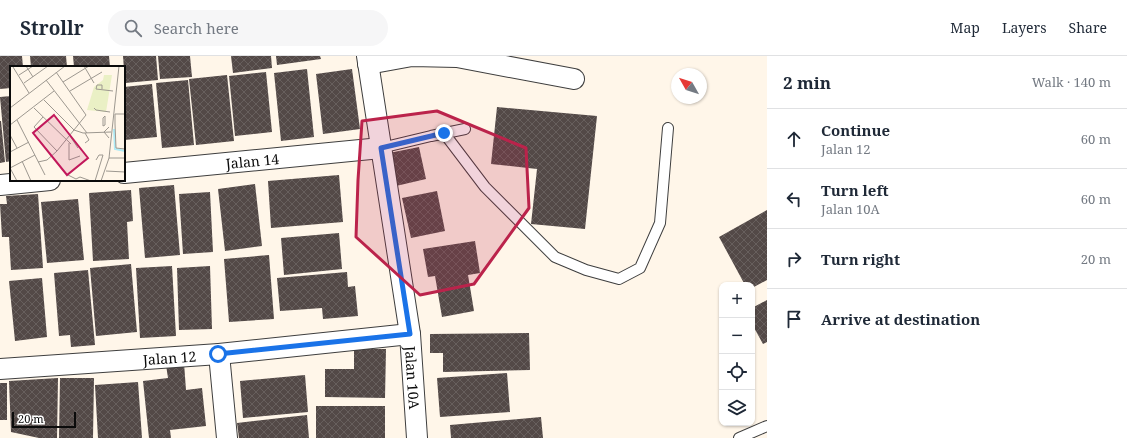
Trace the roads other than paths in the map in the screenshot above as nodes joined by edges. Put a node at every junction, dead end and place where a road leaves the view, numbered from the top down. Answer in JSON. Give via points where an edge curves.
{"nodes":[{"id":1,"x":368,"y":60,"type":"edge"},
{"id":2,"x":574,"y":79,"type":"dead end"},
{"id":3,"x":668,"y":128,"type":"dead end"},
{"id":4,"x":465,"y":129,"type":"dead end"},
{"id":5,"x":444,"y":133,"type":"junction"},
{"id":6,"x":381,"y":148,"type":"junction"},
{"id":7,"x":125,"y":173,"type":"edge"},
{"id":8,"x":40,"y":181,"type":"edge"},
{"id":9,"x":0,"y":185,"type":"edge"},
{"id":10,"x":410,"y":334,"type":"junction"},
{"id":11,"x":218,"y":354,"type":"junction"},
{"id":12,"x":0,"y":369,"type":"edge"},
{"id":13,"x":767,"y":426,"type":"edge"},
{"id":14,"x":227,"y":438,"type":"edge"},
{"id":15,"x":417,"y":438,"type":"edge"},
{"id":16,"x":739,"y":438,"type":"edge"}],
"edges":[{"from":1,"to":2,"type":"street","via":[[412,56],[457,57]]},
{"from":1,"to":6,"type":"street","name":"Jalan 10A"},
{"from":3,"to":5,"type":"lane","via":[[660,223],[640,268],[618,279],[586,270],[555,257],[485,187]]},
{"from":4,"to":5,"type":"lane"},
{"from":5,"to":6,"type":"lane"},
{"from":6,"to":7,"type":"street","name":"Jalan 14"},
{"from":6,"to":10,"type":"street","name":"Jalan 10A"},
{"from":8,"to":9,"type":"street"},
{"from":10,"to":11,"type":"street","name":"Jalan 12"},
{"from":10,"to":15,"type":"street","name":"Jalan 10A"},
{"from":11,"to":12,"type":"street","name":"Jalan 12"},
{"from":11,"to":14,"type":"street"},
{"from":13,"to":16,"type":"lane"}]}
